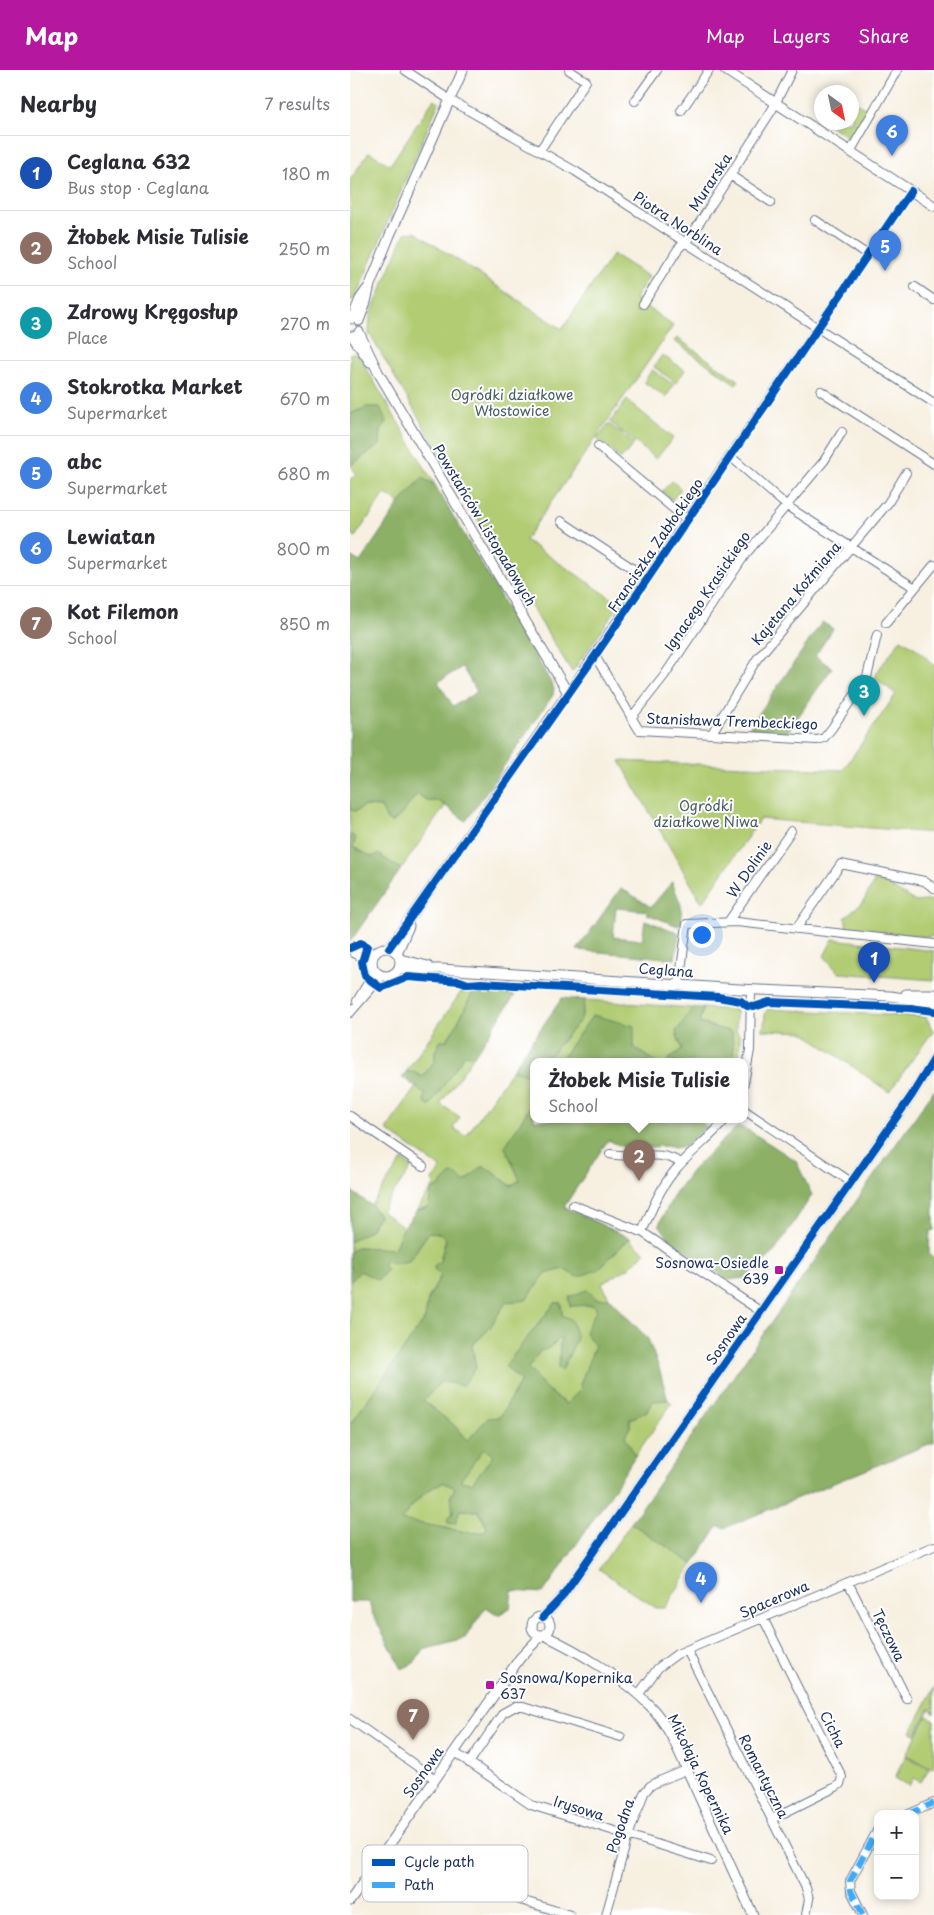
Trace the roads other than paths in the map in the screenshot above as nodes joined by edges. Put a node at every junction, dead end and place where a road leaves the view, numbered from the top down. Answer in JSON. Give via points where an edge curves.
{"nodes":[{"id":1,"x":404,"y":70,"type":"edge"},
{"id":2,"x":463,"y":70,"type":"edge"},
{"id":3,"x":570,"y":70,"type":"edge"},
{"id":4,"x":656,"y":70,"type":"edge"},
{"id":5,"x":709,"y":70,"type":"edge"},
{"id":6,"x":725,"y":70,"type":"edge"},
{"id":7,"x":792,"y":70,"type":"edge"},
{"id":8,"x":897,"y":70,"type":"edge"},
{"id":9,"x":450,"y":100,"type":"junction"},
{"id":10,"x":635,"y":101,"type":"dead end"},
{"id":11,"x":776,"y":104,"type":"junction"},
{"id":12,"x":681,"y":111,"type":"dead end"},
{"id":13,"x":540,"y":150,"type":"junction"},
{"id":14,"x":850,"y":152,"type":"junction"},
{"id":15,"x":730,"y":176,"type":"junction"},
{"id":16,"x":911,"y":191,"type":"junction"},
{"id":17,"x":771,"y":202,"type":"dead end"},
{"id":18,"x":934,"y":206,"type":"edge"},
{"id":19,"x":815,"y":220,"type":"dead end"},
{"id":20,"x":685,"y":242,"type":"junction"},
{"id":21,"x":868,"y":255,"type":"junction"},
{"id":22,"x":370,"y":285,"type":"junction"},
{"id":23,"x":915,"y":287,"type":"dead end"},
{"id":24,"x":934,"y":300,"type":"edge"},
{"id":25,"x":643,"y":304,"type":"dead end"},
{"id":26,"x":354,"y":306,"type":"edge"},
{"id":27,"x":354,"y":320,"type":"edge"},
{"id":28,"x":818,"y":328,"type":"junction"},
{"id":29,"x":353,"y":336,"type":"edge"},
{"id":30,"x":355,"y":348,"type":"edge"},
{"id":31,"x":378,"y":372,"type":"junction"},
{"id":32,"x":821,"y":391,"type":"dead end"},
{"id":33,"x":934,"y":403,"type":"edge"},
{"id":34,"x":842,"y":432,"type":"dead end"},
{"id":35,"x":598,"y":446,"type":"dead end"},
{"id":36,"x":730,"y":456,"type":"junction"},
{"id":37,"x":934,"y":464,"type":"edge"},
{"id":38,"x":906,"y":474,"type":"dead end"},
{"id":39,"x":787,"y":506,"type":"junction"},
{"id":40,"x":561,"y":520,"type":"dead end"},
{"id":41,"x":687,"y":520,"type":"junction"},
{"id":42,"x":851,"y":547,"type":"junction"},
{"id":43,"x":934,"y":565,"type":"edge"},
{"id":44,"x":647,"y":578,"type":"junction"},
{"id":45,"x":915,"y":588,"type":"junction"},
{"id":46,"x":886,"y":623,"type":"dead end"},
{"id":47,"x":877,"y":635,"type":"dead end"},
{"id":48,"x":594,"y":656,"type":"junction"},
{"id":49,"x":568,"y":693,"type":"junction"},
{"id":50,"x":631,"y":718,"type":"junction"},
{"id":51,"x":712,"y":734,"type":"junction"},
{"id":52,"x":792,"y":831,"type":"dead end"},
{"id":53,"x":934,"y":888,"type":"edge"},
{"id":54,"x":728,"y":922,"type":"junction"},
{"id":55,"x":796,"y":929,"type":"junction"},
{"id":56,"x":934,"y":944,"type":"edge"},
{"id":57,"x":350,"y":950,"type":"edge"},
{"id":58,"x":396,"y":957,"type":"junction"},
{"id":59,"x":376,"y":966,"type":"junction"},
{"id":60,"x":679,"y":984,"type":"junction"},
{"id":61,"x":751,"y":989,"type":"junction"},
{"id":62,"x":934,"y":994,"type":"edge"},
{"id":63,"x":890,"y":996,"type":"junction"},
{"id":64,"x":934,"y":1002,"type":"edge"},
{"id":65,"x":351,"y":1012,"type":"edge"},
{"id":66,"x":934,"y":1059,"type":"edge"},
{"id":67,"x":748,"y":1061,"type":"edge"},
{"id":68,"x":934,"y":1069,"type":"edge"},
{"id":69,"x":912,"y":1095,"type":"junction"},
{"id":70,"x":748,"y":1113,"type":"edge"},
{"id":71,"x":350,"y":1116,"type":"edge"},
{"id":72,"x":723,"y":1123,"type":"edge"},
{"id":73,"x":610,"y":1154,"type":"dead end"},
{"id":74,"x":682,"y":1163,"type":"junction"},
{"id":75,"x":423,"y":1166,"type":"dead end"},
{"id":76,"x":851,"y":1182,"type":"junction"},
{"id":77,"x":573,"y":1204,"type":"dead end"},
{"id":78,"x":642,"y":1232,"type":"junction"},
{"id":79,"x":760,"y":1311,"type":"junction"},
{"id":80,"x":934,"y":1546,"type":"edge"},
{"id":81,"x":848,"y":1582,"type":"junction"},
{"id":82,"x":763,"y":1618,"type":"junction"},
{"id":83,"x":548,"y":1622,"type":"junction"},
{"id":84,"x":532,"y":1630,"type":"junction"},
{"id":85,"x":542,"y":1635,"type":"junction"},
{"id":86,"x":573,"y":1649,"type":"junction"},
{"id":87,"x":686,"y":1650,"type":"junction"},
{"id":88,"x":520,"y":1658,"type":"junction"},
{"id":89,"x":638,"y":1695,"type":"junction"},
{"id":90,"x":907,"y":1699,"type":"dead end"},
{"id":91,"x":350,"y":1719,"type":"edge"},
{"id":92,"x":621,"y":1737,"type":"dead end"},
{"id":93,"x":454,"y":1752,"type":"junction"},
{"id":94,"x":469,"y":1763,"type":"junction"},
{"id":95,"x":686,"y":1770,"type":"junction"},
{"id":96,"x":435,"y":1779,"type":"junction"},
{"id":97,"x":934,"y":1803,"type":"edge"},
{"id":98,"x":918,"y":1810,"type":"edge"},
{"id":99,"x":772,"y":1819,"type":"junction"},
{"id":100,"x":628,"y":1836,"type":"junction"},
{"id":101,"x":874,"y":1837,"type":"edge"},
{"id":102,"x":389,"y":1845,"type":"edge"},
{"id":103,"x":711,"y":1861,"type":"dead end"},
{"id":104,"x":362,"y":1884,"type":"edge"},
{"id":105,"x":350,"y":1901,"type":"edge"},
{"id":106,"x":527,"y":1902,"type":"edge"},
{"id":107,"x":570,"y":1915,"type":"edge"},
{"id":108,"x":606,"y":1915,"type":"edge"},
{"id":109,"x":753,"y":1915,"type":"edge"},
{"id":110,"x":806,"y":1915,"type":"edge"},
{"id":111,"x":862,"y":1915,"type":"edge"}],
"edges":[{"from":1,"to":9,"type":"street","name":"Piotra Norblina"},
{"from":2,"to":9,"type":"street"},
{"from":3,"to":13,"type":"street","via":[[586,81]]},
{"from":4,"to":10,"type":"street"},
{"from":5,"to":12,"type":"street"},
{"from":6,"to":11,"type":"street"},
{"from":7,"to":11,"type":"street","name":"Murarska"},
{"from":8,"to":14,"type":"street"},
{"from":9,"to":13,"type":"street","name":"Piotra Norblina"},
{"from":9,"to":22,"type":"street"},
{"from":11,"to":14,"type":"street"},
{"from":11,"to":15,"type":"street","name":"Murarska"},
{"from":13,"to":20,"type":"street","name":"Piotra Norblina"},
{"from":14,"to":16,"type":"street"},
{"from":15,"to":17,"type":"street"},
{"from":15,"to":20,"type":"street","name":"Murarska"},
{"from":16,"to":18,"type":"street"},
{"from":16,"to":21,"type":"street","name":"Franciszka Zabłockiego"},
{"from":19,"to":21,"type":"street"},
{"from":20,"to":25,"type":"street","name":"Murarska"},
{"from":20,"to":28,"type":"street","name":"Piotra Norblina"},
{"from":21,"to":28,"type":"street","name":"Franciszka Zabłockiego"},
{"from":22,"to":26,"type":"street"},
{"from":22,"to":27,"type":"street","via":[[366,302]]},
{"from":23,"to":24,"type":"street"},
{"from":26,"to":27,"type":"street"},
{"from":27,"to":29,"type":"street","via":[[361,329]]},
{"from":28,"to":33,"type":"street","name":"Piotra Norblina"},
{"from":28,"to":36,"type":"street","name":"Franciszka Zabłockiego"},
{"from":29,"to":30,"type":"street","name":"Powstańców Listopadowych"},
{"from":29,"to":31,"type":"street","name":"Powstańców Listopadowych"},
{"from":30,"to":31,"type":"street","name":"Powstańców Listopadowych"},
{"from":31,"to":49,"type":"street","name":"Powstańców Listopadowych"},
{"from":32,"to":37,"type":"street"},
{"from":34,"to":39,"type":"street","name":"Ignacego Krasickiego","via":[[824,461]]},
{"from":35,"to":41,"type":"street"},
{"from":36,"to":39,"type":"street"},
{"from":36,"to":41,"type":"street","name":"Franciszka Zabłockiego"},
{"from":38,"to":42,"type":"street","name":"Kajetana Koźmiana","via":[[888,503]]},
{"from":39,"to":42,"type":"street"},
{"from":39,"to":50,"type":"street","name":"Ignacego Krasickiego","via":[[745,555],[664,676]]},
{"from":40,"to":44,"type":"street"},
{"from":41,"to":44,"type":"street","name":"Franciszka Zabłockiego"},
{"from":42,"to":45,"type":"street"},
{"from":42,"to":51,"type":"street","name":"Kajetana Koźmiana","via":[[758,658]]},
{"from":43,"to":45,"type":"street"},
{"from":44,"to":48,"type":"street","name":"Franciszka Zabłockiego"},
{"from":45,"to":46,"type":"street"},
{"from":47,"to":51,"type":"street","name":"Stanisława Trembeckiego","via":[[867,677],[824,738]]},
{"from":48,"to":49,"type":"street","name":"Franciszka Zabłockiego"},
{"from":48,"to":50,"type":"street","name":"Stanisława Trembeckiego"},
{"from":49,"to":58,"type":"street","name":"Franciszka Zabłockiego","via":[[416,910]]},
{"from":50,"to":51,"type":"street","name":"Stanisława Trembeckiego","via":[[643,731]]},
{"from":52,"to":54,"type":"street","name":"W Dolinie"},
{"from":53,"to":55,"type":"street","via":[[924,881],[841,864]]},
{"from":54,"to":55,"type":"street"},
{"from":54,"to":60,"type":"street","via":[[687,924]]},
{"from":55,"to":56,"type":"street"},
{"from":57,"to":59,"type":"street"},
{"from":58,"to":59,"type":"street","via":[[384,948]]},
{"from":58,"to":59,"type":"street","via":[[392,975]]},
{"from":58,"to":60,"type":"street","name":"Ceglana","via":[[441,969]]},
{"from":59,"to":65,"type":"street"},
{"from":60,"to":61,"type":"street","name":"Ceglana"},
{"from":61,"to":63,"type":"street","name":"Ceglana"},
{"from":61,"to":67,"type":"street"},
{"from":62,"to":63,"type":"street","name":"Ceglana"},
{"from":63,"to":64,"type":"street","name":"Ceglana"},
{"from":66,"to":69,"type":"street","name":"Sosnowa"},
{"from":68,"to":69,"type":"street","name":"Sosnowa"},
{"from":69,"to":76,"type":"street","name":"Sosnowa"},
{"from":70,"to":76,"type":"street"},
{"from":71,"to":75,"type":"street"},
{"from":72,"to":74,"type":"street"},
{"from":73,"to":74,"type":"street","via":[[664,1155]]},
{"from":74,"to":78,"type":"street","via":[[660,1192]]},
{"from":76,"to":79,"type":"street","name":"Sosnowa"},
{"from":77,"to":78,"type":"street"},
{"from":78,"to":79,"type":"street"},
{"from":79,"to":83,"type":"street","name":"Sosnowa","via":[[561,1598]]},
{"from":80,"to":81,"type":"street","name":"Spacerowa"},
{"from":81,"to":82,"type":"street","name":"Spacerowa"},
{"from":81,"to":90,"type":"street","name":"Tęczowa"},
{"from":82,"to":87,"type":"street","name":"Spacerowa"},
{"from":82,"to":99,"type":"street","name":"Cicha","via":[[842,1777],[836,1787]]},
{"from":83,"to":84,"type":"street","via":[[537,1618]]},
{"from":83,"to":85,"type":"street","via":[[548,1632]]},
{"from":83,"to":86,"type":"street","name":"Mikołaja Kopernika"},
{"from":84,"to":85,"type":"street"},
{"from":84,"to":88,"type":"street","name":"Sosnowa"},
{"from":85,"to":86,"type":"street","name":"Mikołaja Kopernika"},
{"from":85,"to":88,"type":"street","name":"Sosnowa"},
{"from":86,"to":89,"type":"street","name":"Mikołaja Kopernika"},
{"from":87,"to":89,"type":"street","name":"Spacerowa","via":[[662,1665]]},
{"from":87,"to":99,"type":"street","name":"Romantyczna"},
{"from":88,"to":93,"type":"street","name":"Sosnowa"},
{"from":89,"to":95,"type":"street","name":"Mikołaja Kopernika","via":[[662,1721]]},
{"from":91,"to":96,"type":"street"},
{"from":92,"to":94,"type":"street","via":[[514,1707],[503,1713]]},
{"from":93,"to":94,"type":"street","name":"Irysowa"},
{"from":93,"to":96,"type":"street","name":"Sosnowa"},
{"from":94,"to":100,"type":"street","name":"Irysowa","via":[[531,1806]]},
{"from":95,"to":100,"type":"street","name":"Pogodna","via":[[650,1786],[644,1793]]},
{"from":95,"to":109,"type":"street","name":"Mikołaja Kopernika"},
{"from":96,"to":102,"type":"street","name":"Sosnowa"},
{"from":97,"to":98,"type":"street"},
{"from":99,"to":110,"type":"street","name":"Romantyczna","via":[[808,1893]]},
{"from":100,"to":103,"type":"street","name":"Irysowa"},
{"from":100,"to":108,"type":"street","name":"Pogodna"},
{"from":101,"to":111,"type":"street","via":[[850,1882]]},
{"from":104,"to":105,"type":"street","name":"Sosnowa"},
{"from":106,"to":107,"type":"street"}]}
